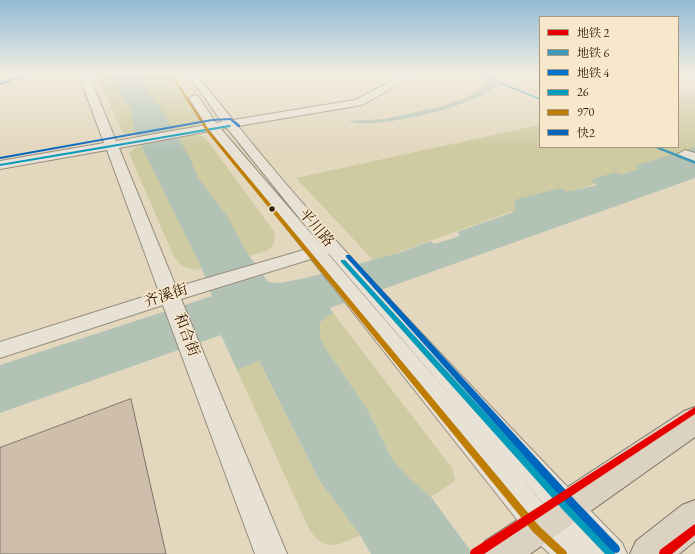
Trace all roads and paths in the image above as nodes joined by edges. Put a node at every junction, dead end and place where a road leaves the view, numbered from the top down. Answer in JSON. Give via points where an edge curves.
{"nodes":[{"id":1,"x":94,"y":99,"type":"edge"},
{"id":2,"x":195,"y":99,"type":"edge"},
{"id":3,"x":210,"y":99,"type":"edge"},
{"id":4,"x":366,"y":99,"type":"edge"},
{"id":5,"x":229,"y":126,"type":"junction"},
{"id":6,"x":213,"y":127,"type":"junction"},
{"id":7,"x":112,"y":145,"type":"junction"},
{"id":8,"x":0,"y":165,"type":"edge"},
{"id":9,"x":329,"y":256,"type":"junction"},
{"id":10,"x":172,"y":299,"type":"junction"},
{"id":11,"x":0,"y":350,"type":"edge"},
{"id":12,"x":695,"y":420,"type":"edge"},
{"id":13,"x":553,"y":516,"type":"junction"},
{"id":14,"x":695,"y":518,"type":"edge"},
{"id":15,"x":271,"y":554,"type":"edge"},
{"id":16,"x":498,"y":554,"type":"edge"},
{"id":17,"x":574,"y":554,"type":"edge"},
{"id":18,"x":611,"y":554,"type":"edge"},
{"id":19,"x":650,"y":554,"type":"edge"}],
"edges":[{"from":1,"to":7,"type":"street","name":"和合街"},
{"from":2,"to":6,"type":"street","name":"平川路"},
{"from":3,"to":5,"type":"street","name":"平川路"},
{"from":4,"to":5,"type":"street","via":[[358,103]]},
{"from":5,"to":6,"type":"street"},
{"from":5,"to":9,"type":"street","name":"平川路"},
{"from":6,"to":7,"type":"street"},
{"from":6,"to":9,"type":"street","name":"平川路"},
{"from":7,"to":8,"type":"street"},
{"from":7,"to":10,"type":"street","name":"和合街"},
{"from":9,"to":10,"type":"street","name":"齐溪街","via":[[278,262],[196,287]]},
{"from":9,"to":13,"type":"street","name":"平川路"},
{"from":10,"to":11,"type":"street","name":"齐溪街"},
{"from":10,"to":15,"type":"street","name":"和合街"},
{"from":12,"to":13,"type":"main road"},
{"from":13,"to":16,"type":"main road"},
{"from":13,"to":17,"type":"street","name":"平川路"},
{"from":13,"to":18,"type":"street","name":"平川路"},
{"from":14,"to":19,"type":"main road"}]}
